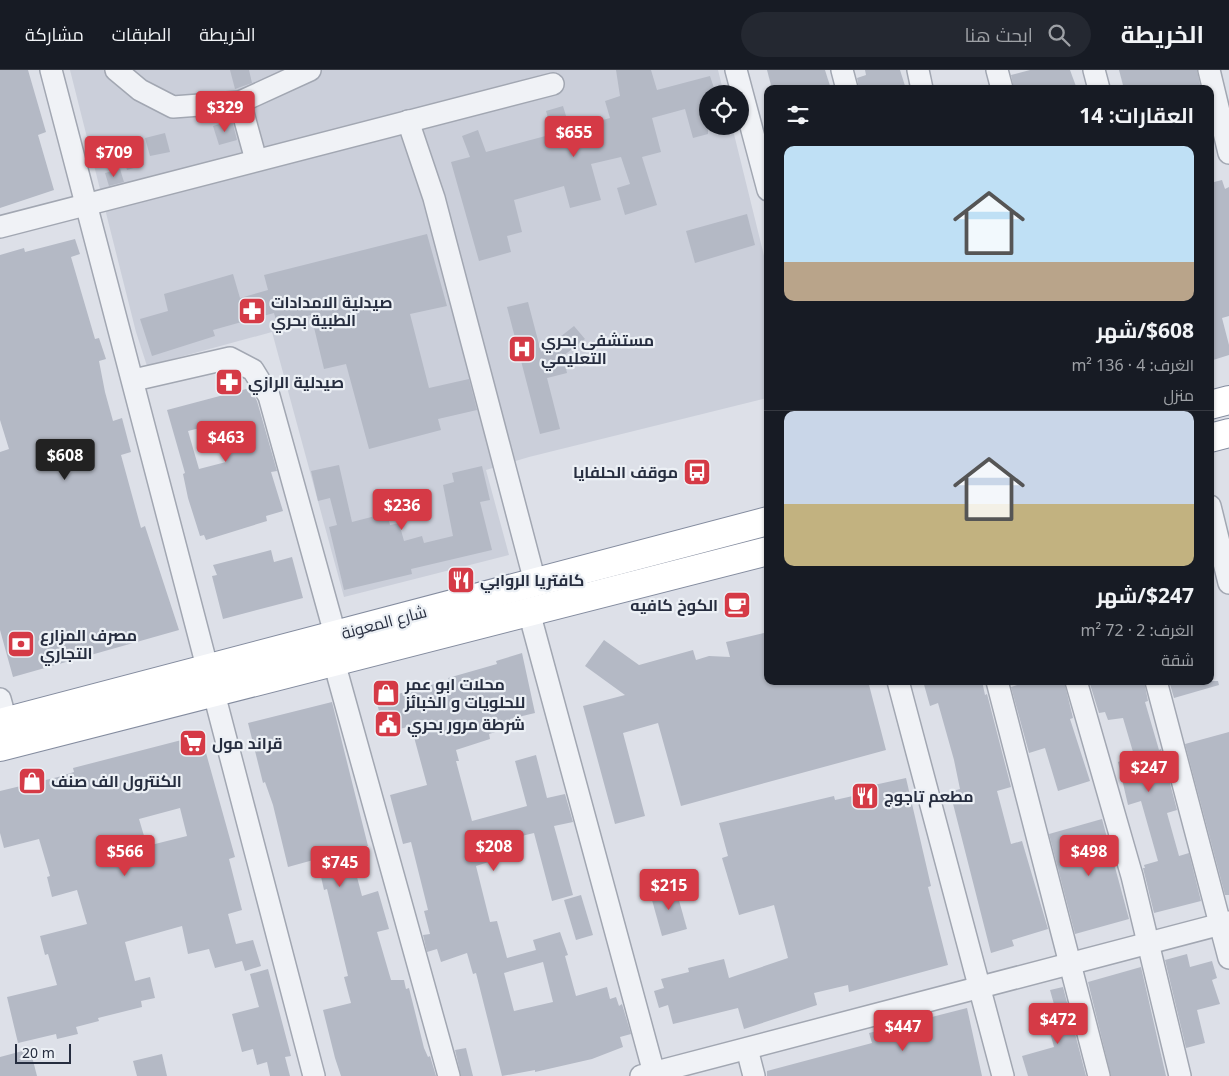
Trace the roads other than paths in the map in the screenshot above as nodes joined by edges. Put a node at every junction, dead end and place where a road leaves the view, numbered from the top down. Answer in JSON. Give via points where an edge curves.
{"nodes":[{"id":1,"x":52,"y":70,"type":"edge"},
{"id":2,"x":116,"y":70,"type":"edge"},
{"id":3,"x":310,"y":70,"type":"edge"},
{"id":4,"x":736,"y":70,"type":"edge"},
{"id":5,"x":842,"y":70,"type":"edge"},
{"id":6,"x":918,"y":70,"type":"edge"},
{"id":7,"x":997,"y":70,"type":"edge"},
{"id":8,"x":1094,"y":70,"type":"edge"},
{"id":9,"x":1209,"y":70,"type":"edge"},
{"id":10,"x":553,"y":84,"type":"dead end"},
{"id":11,"x":846,"y":85,"type":"edge"},
{"id":12,"x":921,"y":85,"type":"edge"},
{"id":13,"x":1001,"y":85,"type":"edge"},
{"id":14,"x":1098,"y":85,"type":"edge"},
{"id":15,"x":1212,"y":85,"type":"edge"},
{"id":16,"x":1214,"y":96,"type":"edge"},
{"id":17,"x":240,"y":102,"type":"junction"},
{"id":18,"x":408,"y":121,"type":"junction"},
{"id":19,"x":1224,"y":149,"type":"edge"},
{"id":20,"x":256,"y":160,"type":"junction"},
{"id":21,"x":764,"y":175,"type":"edge"},
{"id":22,"x":86,"y":205,"type":"junction"},
{"id":23,"x":0,"y":228,"type":"edge"},
{"id":24,"x":134,"y":380,"type":"junction"},
{"id":25,"x":1229,"y":400,"type":"edge"},
{"id":26,"x":1214,"y":404,"type":"edge"},
{"id":27,"x":1229,"y":433,"type":"edge"},
{"id":28,"x":1214,"y":437,"type":"edge"},
{"id":29,"x":764,"y":522,"type":"edge"},
{"id":30,"x":1214,"y":522,"type":"edge"},
{"id":31,"x":764,"y":552,"type":"edge"},
{"id":32,"x":535,"y":582,"type":"junction"},
{"id":33,"x":1229,"y":583,"type":"edge"},
{"id":34,"x":529,"y":612,"type":"junction"},
{"id":35,"x":335,"y":634,"type":"junction"},
{"id":36,"x":334,"y":662,"type":"junction"},
{"id":37,"x":210,"y":680,"type":"junction"},
{"id":38,"x":899,"y":685,"type":"edge"},
{"id":39,"x":998,"y":685,"type":"edge"},
{"id":40,"x":1077,"y":685,"type":"edge"},
{"id":41,"x":1157,"y":685,"type":"edge"},
{"id":42,"x":2,"y":714,"type":"edge"},
{"id":43,"x":0,"y":747,"type":"edge"},
{"id":44,"x":1225,"y":924,"type":"edge"},
{"id":45,"x":1148,"y":944,"type":"junction"},
{"id":46,"x":1229,"y":958,"type":"edge"},
{"id":47,"x":1070,"y":964,"type":"junction"},
{"id":48,"x":980,"y":988,"type":"junction"},
{"id":49,"x":747,"y":1049,"type":"junction"},
{"id":50,"x":648,"y":1074,"type":"edge"},
{"id":51,"x":314,"y":1076,"type":"edge"},
{"id":52,"x":449,"y":1076,"type":"edge"},
{"id":53,"x":754,"y":1076,"type":"edge"},
{"id":54,"x":1003,"y":1076,"type":"edge"},
{"id":55,"x":1099,"y":1076,"type":"edge"},
{"id":56,"x":1180,"y":1076,"type":"edge"}],
"edges":[{"from":1,"to":22,"type":"street"},
{"from":2,"to":17,"type":"street","via":[[140,90],[173,107]]},
{"from":3,"to":17,"type":"street"},
{"from":4,"to":21,"type":"street"},
{"from":5,"to":11,"type":"street"},
{"from":6,"to":12,"type":"street"},
{"from":7,"to":13,"type":"street"},
{"from":8,"to":14,"type":"street"},
{"from":9,"to":15,"type":"street"},
{"from":10,"to":18,"type":"street"},
{"from":16,"to":19,"type":"street"},
{"from":17,"to":20,"type":"street"},
{"from":18,"to":20,"type":"street"},
{"from":18,"to":32,"type":"street","via":[[434,198]]},
{"from":20,"to":22,"type":"street"},
{"from":22,"to":23,"type":"street"},
{"from":22,"to":24,"type":"street"},
{"from":24,"to":35,"type":"street","via":[[230,358],[253,370],[269,396]]},
{"from":24,"to":37,"type":"street"},
{"from":25,"to":26,"type":"highway"},
{"from":27,"to":28,"type":"highway"},
{"from":29,"to":32,"type":"highway","name":"شارع المعونة"},
{"from":30,"to":33,"type":"street"},
{"from":31,"to":34,"type":"highway","name":"شارع المعونة"},
{"from":32,"to":35,"type":"highway","name":"شارع المعونة"},
{"from":34,"to":36,"type":"highway","name":"شارع المعونة"},
{"from":34,"to":50,"type":"street"},
{"from":35,"to":37,"type":"highway","name":"شارع المعونة"},
{"from":36,"to":37,"type":"highway","name":"شارع المعونة"},
{"from":36,"to":52,"type":"street"},
{"from":37,"to":42,"type":"highway","name":"شارع المعونة"},
{"from":37,"to":43,"type":"highway","name":"شارع المعونة"},
{"from":37,"to":51,"type":"street"},
{"from":38,"to":48,"type":"street"},
{"from":39,"to":47,"type":"street"},
{"from":40,"to":45,"type":"street","via":[[1132,876]]},
{"from":41,"to":44,"type":"street"},
{"from":44,"to":45,"type":"street"},
{"from":44,"to":46,"type":"street"},
{"from":45,"to":47,"type":"street"},
{"from":45,"to":56,"type":"street"},
{"from":47,"to":48,"type":"street"},
{"from":47,"to":55,"type":"street"},
{"from":48,"to":49,"type":"street"},
{"from":48,"to":54,"type":"street"},
{"from":49,"to":50,"type":"street"},
{"from":49,"to":53,"type":"street"}]}
